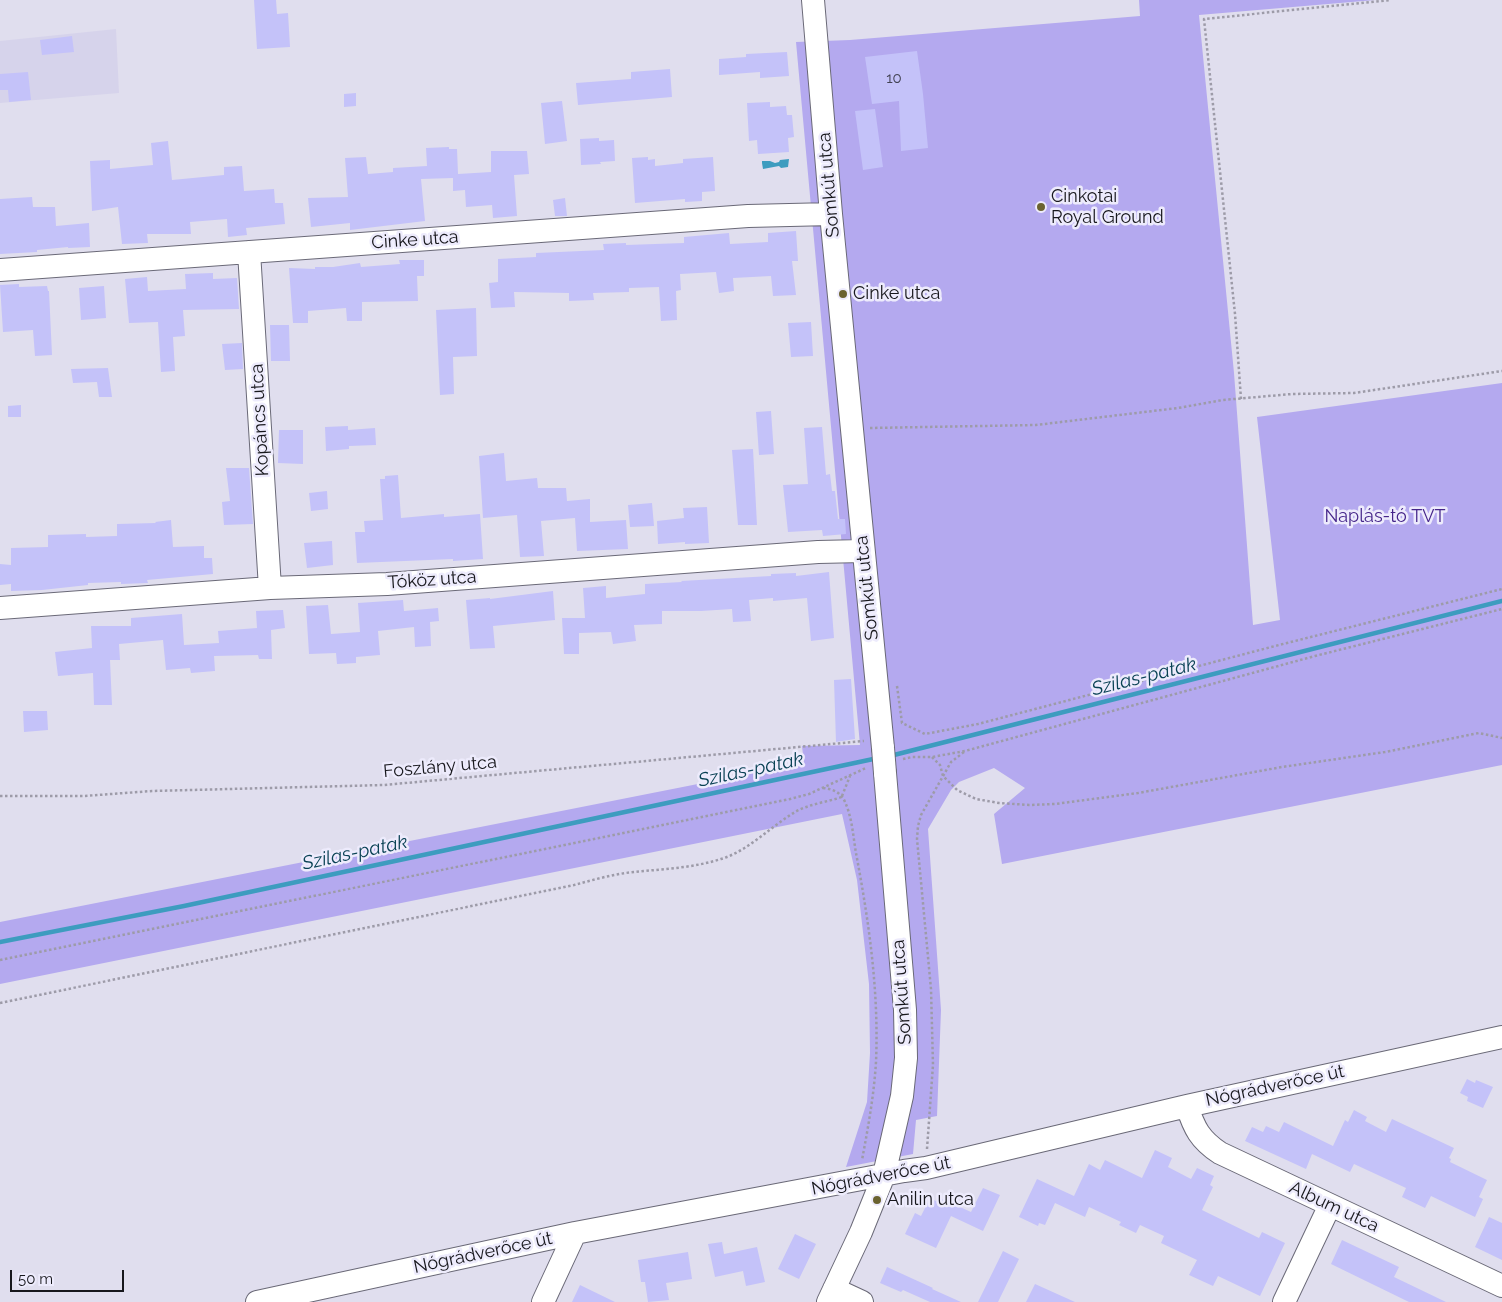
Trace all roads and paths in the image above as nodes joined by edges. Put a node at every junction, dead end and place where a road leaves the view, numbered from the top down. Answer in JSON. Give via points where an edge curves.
{"nodes":[{"id":1,"x":813,"y":0,"type":"edge"},
{"id":2,"x":1391,"y":0,"type":"edge"},
{"id":3,"x":831,"y":214,"type":"junction"},
{"id":4,"x":249,"y":252,"type":"junction"},
{"id":5,"x":0,"y":270,"type":"edge"},
{"id":6,"x":1502,"y":371,"type":"edge"},
{"id":7,"x":1241,"y":398,"type":"junction"},
{"id":8,"x":852,"y":428,"type":"junction"},
{"id":9,"x":864,"y":551,"type":"junction"},
{"id":10,"x":270,"y":588,"type":"junction"},
{"id":11,"x":1502,"y":589,"type":"edge"},
{"id":12,"x":0,"y":608,"type":"edge"},
{"id":13,"x":1502,"y":609,"type":"edge"},
{"id":14,"x":897,"y":685,"type":"dead end"},
{"id":15,"x":1502,"y":738,"type":"edge"},
{"id":16,"x":882,"y":744,"type":"junction"},
{"id":17,"x":965,"y":751,"type":"junction"},
{"id":18,"x":906,"y":758,"type":"dead end"},
{"id":19,"x":932,"y":758,"type":"junction"},
{"id":20,"x":943,"y":776,"type":"junction"},
{"id":21,"x":822,"y":788,"type":"junction"},
{"id":22,"x":0,"y":796,"type":"edge"},
{"id":23,"x":842,"y":797,"type":"junction"},
{"id":24,"x":0,"y":960,"type":"edge"},
{"id":25,"x":0,"y":1003,"type":"edge"},
{"id":26,"x":1502,"y":1037,"type":"edge"},
{"id":27,"x":1187,"y":1106,"type":"junction"},
{"id":28,"x":926,"y":1168,"type":"junction"},
{"id":29,"x":884,"y":1175,"type":"junction"},
{"id":30,"x":858,"y":1180,"type":"junction"},
{"id":31,"x":1330,"y":1205,"type":"junction"},
{"id":32,"x":575,"y":1234,"type":"junction"},
{"id":33,"x":1502,"y":1286,"type":"edge"},
{"id":34,"x":831,"y":1295,"type":"edge"},
{"id":35,"x":269,"y":1300,"type":"edge"},
{"id":36,"x":543,"y":1302,"type":"edge"},
{"id":37,"x":862,"y":1302,"type":"edge"},
{"id":38,"x":1284,"y":1302,"type":"edge"}],
"edges":[{"from":1,"to":3,"type":"street","name":"Somkút utca"},
{"from":2,"to":7,"type":"path","via":[[1204,19]]},
{"from":3,"to":4,"type":"street","name":"Cinke utca","via":[[738,217]]},
{"from":3,"to":8,"type":"street","name":"Somkút utca"},
{"from":4,"to":5,"type":"street","name":"Cinke utca"},
{"from":4,"to":10,"type":"street","name":"Kopáncs utca"},
{"from":6,"to":7,"type":"path","via":[[1354,393]]},
{"from":7,"to":8,"type":"path","via":[[1036,425]]},
{"from":8,"to":9,"type":"street","name":"Somkút utca"},
{"from":9,"to":10,"type":"street","name":"Tóköz utca","via":[[387,584]]},
{"from":9,"to":16,"type":"street","name":"Somkút utca"},
{"from":10,"to":12,"type":"street","name":"Tóköz utca"},
{"from":11,"to":14,"type":"path","via":[[978,724],[925,734],[902,723]]},
{"from":13,"to":17,"type":"path","via":[[1306,658]]},
{"from":15,"to":20,"type":"path","via":[[1479,733],[1385,752],[1055,804],[1029,805],[976,799],[957,790]]},
{"from":16,"to":22,"type":"path","name":"Foszlány utca","via":[[384,785]]},
{"from":16,"to":29,"type":"street","name":"Somkút utca","bridge":true,"via":[[905,1010],[906,1058],[902,1096]]},
{"from":17,"to":19,"type":"path"},
{"from":17,"to":20,"type":"path","via":[[951,762]]},
{"from":18,"to":19,"type":"path"},
{"from":19,"to":20,"type":"path","via":[[940,765]]},
{"from":20,"to":28,"type":"path","via":[[921,815],[917,839],[931,989],[933,1055]]},
{"from":21,"to":23,"type":"path","via":[[832,789]]},
{"from":21,"to":23,"type":"path","via":[[851,775]]},
{"from":21,"to":24,"type":"path","via":[[790,799]]},
{"from":23,"to":25,"type":"path","via":[[797,811],[746,848],[722,859],[615,875]]},
{"from":23,"to":30,"type":"path","via":[[849,816],[863,890],[876,1005],[876,1062]]},
{"from":26,"to":27,"type":"street","name":"Nógrádverőce út"},
{"from":27,"to":28,"type":"street","name":"Nógrádverőce út"},
{"from":27,"to":31,"type":"street","name":"Album utca","via":[[1207,1145]]},
{"from":28,"to":29,"type":"street","name":"Nógrádverőce út"},
{"from":29,"to":30,"type":"street","name":"Nógrádverőce út"},
{"from":29,"to":34,"type":"street","name":"Somkút utca"},
{"from":30,"to":32,"type":"street","name":"Nógrádverőce út"},
{"from":31,"to":33,"type":"street","name":"Album utca"},
{"from":31,"to":38,"type":"street"},
{"from":32,"to":35,"type":"street","name":"Nógrádverőce út"},
{"from":32,"to":36,"type":"street"},
{"from":34,"to":37,"type":"street"}]}
